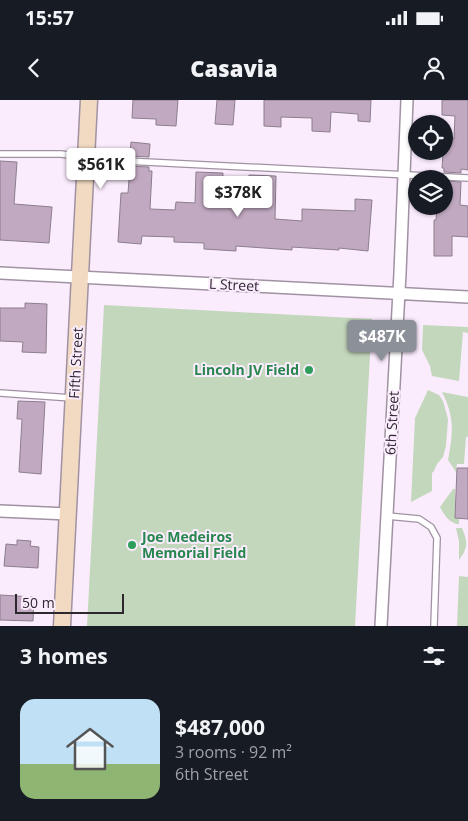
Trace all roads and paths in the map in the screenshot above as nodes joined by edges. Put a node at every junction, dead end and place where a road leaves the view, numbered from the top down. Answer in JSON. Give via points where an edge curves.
{"nodes":[{"id":1,"x":90,"y":100,"type":"edge"},
{"id":2,"x":407,"y":100,"type":"edge"},
{"id":3,"x":0,"y":154,"type":"edge"},
{"id":4,"x":87,"y":157,"type":"junction"},
{"id":5,"x":404,"y":175,"type":"junction"},
{"id":6,"x":468,"y":178,"type":"edge"},
{"id":7,"x":0,"y":273,"type":"edge"},
{"id":8,"x":80,"y":278,"type":"junction"},
{"id":9,"x":399,"y":294,"type":"junction"},
{"id":10,"x":468,"y":297,"type":"edge"},
{"id":11,"x":0,"y":393,"type":"edge"},
{"id":12,"x":74,"y":398,"type":"junction"},
{"id":13,"x":0,"y":511,"type":"edge"},
{"id":14,"x":68,"y":514,"type":"junction"},
{"id":15,"x":387,"y":516,"type":"junction"},
{"id":16,"x":62,"y":626,"type":"edge"},
{"id":17,"x":381,"y":626,"type":"edge"},
{"id":18,"x":434,"y":626,"type":"edge"}],
"edges":[{"from":1,"to":4,"type":"street","name":"Fifth Street"},
{"from":2,"to":5,"type":"street","name":"6th Street"},
{"from":3,"to":4,"type":"lane"},
{"from":4,"to":5,"type":"lane"},
{"from":4,"to":8,"type":"street","name":"Fifth Street"},
{"from":5,"to":6,"type":"lane"},
{"from":5,"to":9,"type":"street","name":"6th Street"},
{"from":7,"to":8,"type":"street","name":"L Street"},
{"from":8,"to":9,"type":"street","name":"L Street"},
{"from":8,"to":12,"type":"street","name":"Fifth Street"},
{"from":9,"to":10,"type":"street","name":"L Street"},
{"from":9,"to":15,"type":"street","name":"6th Street"},
{"from":11,"to":12,"type":"lane"},
{"from":12,"to":14,"type":"street","name":"Fifth Street"},
{"from":13,"to":14,"type":"street"},
{"from":14,"to":16,"type":"street","name":"Fifth Street"},
{"from":15,"to":17,"type":"street","name":"6th Street"},
{"from":15,"to":18,"type":"lane","via":[[419,519],[431,527],[437,538]]}]}
